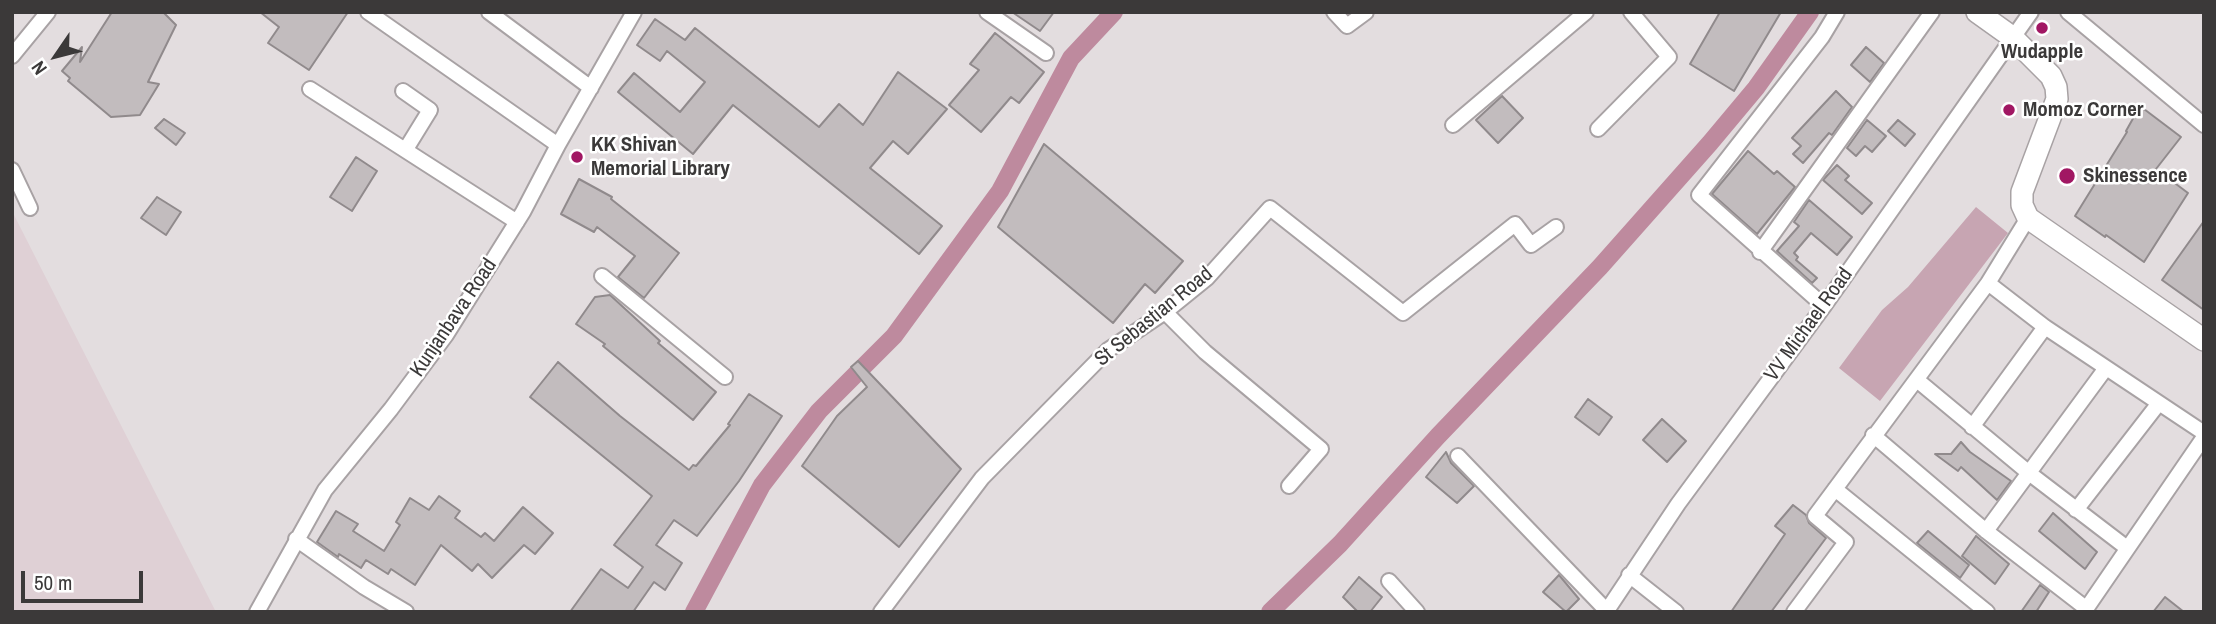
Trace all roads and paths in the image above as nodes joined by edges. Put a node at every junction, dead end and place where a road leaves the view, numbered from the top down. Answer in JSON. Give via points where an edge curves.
{"nodes":[{"id":1,"x":48,"y":12,"type":"edge"},
{"id":2,"x":368,"y":12,"type":"edge"},
{"id":3,"x":488,"y":12,"type":"edge"},
{"id":4,"x":634,"y":12,"type":"edge"},
{"id":5,"x":987,"y":12,"type":"edge"},
{"id":6,"x":1334,"y":12,"type":"edge"},
{"id":7,"x":1366,"y":12,"type":"edge"},
{"id":8,"x":1586,"y":12,"type":"edge"},
{"id":9,"x":1631,"y":12,"type":"edge"},
{"id":10,"x":1837,"y":12,"type":"edge"},
{"id":11,"x":1932,"y":12,"type":"edge"},
{"id":12,"x":1977,"y":12,"type":"edge"},
{"id":13,"x":2031,"y":12,"type":"edge"},
{"id":14,"x":2068,"y":12,"type":"edge"},
{"id":15,"x":2012,"y":37,"type":"junction"},
{"id":16,"x":1046,"y":53,"type":"dead end"},
{"id":17,"x":12,"y":56,"type":"edge"},
{"id":18,"x":591,"y":88,"type":"junction"},
{"id":19,"x":310,"y":89,"type":"dead end"},
{"id":20,"x":403,"y":91,"type":"dead end"},
{"id":21,"x":1453,"y":125,"type":"dead end"},
{"id":22,"x":2204,"y":125,"type":"edge"},
{"id":23,"x":1598,"y":129,"type":"dead end"},
{"id":24,"x":558,"y":145,"type":"junction"},
{"id":25,"x":406,"y":149,"type":"junction"},
{"id":26,"x":12,"y":170,"type":"edge"},
{"id":27,"x":30,"y":208,"type":"dead end"},
{"id":28,"x":2028,"y":218,"type":"junction"},
{"id":29,"x":517,"y":222,"type":"junction"},
{"id":30,"x":1556,"y":226,"type":"dead end"},
{"id":31,"x":1760,"y":252,"type":"junction"},
{"id":32,"x":602,"y":276,"type":"dead end"},
{"id":33,"x":1988,"y":283,"type":"junction"},
{"id":34,"x":1824,"y":306,"type":"junction"},
{"id":35,"x":1165,"y":312,"type":"junction"},
{"id":36,"x":2045,"y":327,"type":"junction"},
{"id":37,"x":2204,"y":340,"type":"edge"},
{"id":38,"x":2106,"y":368,"type":"junction"},
{"id":39,"x":725,"y":377,"type":"dead end"},
{"id":40,"x":1917,"y":380,"type":"junction"},
{"id":41,"x":2159,"y":403,"type":"junction"},
{"id":42,"x":1972,"y":427,"type":"junction"},
{"id":43,"x":1873,"y":435,"type":"junction"},
{"id":44,"x":2204,"y":435,"type":"edge"},
{"id":45,"x":1458,"y":456,"type":"dead end"},
{"id":46,"x":2029,"y":473,"type":"junction"},
{"id":47,"x":1289,"y":486,"type":"dead end"},
{"id":48,"x":1835,"y":489,"type":"junction"},
{"id":49,"x":2076,"y":510,"type":"junction"},
{"id":50,"x":1986,"y":530,"type":"junction"},
{"id":51,"x":296,"y":539,"type":"junction"},
{"id":52,"x":2127,"y":548,"type":"junction"},
{"id":53,"x":1629,"y":575,"type":"junction"},
{"id":54,"x":1389,"y":581,"type":"dead end"},
{"id":55,"x":2085,"y":610,"type":"edge"},
{"id":56,"x":1607,"y":611,"type":"edge"},
{"id":57,"x":257,"y":612,"type":"edge"},
{"id":58,"x":406,"y":612,"type":"edge"},
{"id":59,"x":881,"y":612,"type":"edge"},
{"id":60,"x":1417,"y":612,"type":"edge"},
{"id":61,"x":1676,"y":612,"type":"edge"},
{"id":62,"x":1794,"y":612,"type":"edge"},
{"id":63,"x":1987,"y":612,"type":"edge"}],
"edges":[{"from":1,"to":17,"type":"street"},
{"from":2,"to":24,"type":"street"},
{"from":3,"to":18,"type":"street"},
{"from":4,"to":18,"type":"street","name":"Kunjanbava Road"},
{"from":5,"to":16,"type":"street"},
{"from":6,"to":7,"type":"street","via":[[1347,26]]},
{"from":8,"to":21,"type":"street"},
{"from":9,"to":23,"type":"street","via":[[1669,57]]},
{"from":10,"to":31,"type":"street","via":[[1699,195]]},
{"from":11,"to":31,"type":"street"},
{"from":12,"to":15,"type":"main road"},
{"from":13,"to":15,"type":"street","name":"VV Michael Road"},
{"from":14,"to":22,"type":"street"},
{"from":15,"to":28,"type":"main road","via":[[2051,76],[2056,87],[2057,99],[2022,192]]},
{"from":15,"to":34,"type":"street","name":"VV Michael Road"},
{"from":18,"to":24,"type":"street","name":"Kunjanbava Road"},
{"from":19,"to":25,"type":"street"},
{"from":20,"to":25,"type":"street","via":[[430,110]]},
{"from":24,"to":29,"type":"street","name":"Kunjanbava Road"},
{"from":25,"to":29,"type":"street"},
{"from":26,"to":27,"type":"street"},
{"from":28,"to":33,"type":"street"},
{"from":28,"to":37,"type":"main road"},
{"from":29,"to":51,"type":"street","name":"Kunjanbava Road","via":[[446,335],[325,489]]},
{"from":30,"to":35,"type":"street","name":"St Sebastian Road","via":[[1531,245],[1515,224],[1403,313],[1270,208],[1208,278]]},
{"from":31,"to":34,"type":"street"},
{"from":32,"to":39,"type":"street"},
{"from":33,"to":36,"type":"street"},
{"from":33,"to":40,"type":"street"},
{"from":34,"to":53,"type":"street","name":"VV Michael Road"},
{"from":35,"to":47,"type":"street","via":[[1205,352],[1321,449]]},
{"from":35,"to":59,"type":"street","name":"St Sebastian Road","via":[[1108,350],[982,478]]},
{"from":36,"to":38,"type":"street"},
{"from":36,"to":42,"type":"street"},
{"from":38,"to":41,"type":"street"},
{"from":38,"to":46,"type":"street"},
{"from":40,"to":42,"type":"street"},
{"from":40,"to":43,"type":"street"},
{"from":41,"to":44,"type":"street"},
{"from":41,"to":49,"type":"street"},
{"from":42,"to":46,"type":"street"},
{"from":43,"to":48,"type":"street"},
{"from":43,"to":50,"type":"street"},
{"from":44,"to":52,"type":"street"},
{"from":45,"to":56,"type":"street"},
{"from":46,"to":49,"type":"street"},
{"from":46,"to":50,"type":"street"},
{"from":48,"to":62,"type":"street","via":[[1815,516],[1846,542]]},
{"from":48,"to":63,"type":"street"},
{"from":49,"to":52,"type":"street"},
{"from":50,"to":55,"type":"street"},
{"from":51,"to":57,"type":"street","name":"Kunjanbava Road"},
{"from":51,"to":58,"type":"street"},
{"from":52,"to":55,"type":"street"},
{"from":53,"to":56,"type":"street","name":"VV Michael Road"},
{"from":53,"to":61,"type":"street"},
{"from":54,"to":60,"type":"street"}]}
